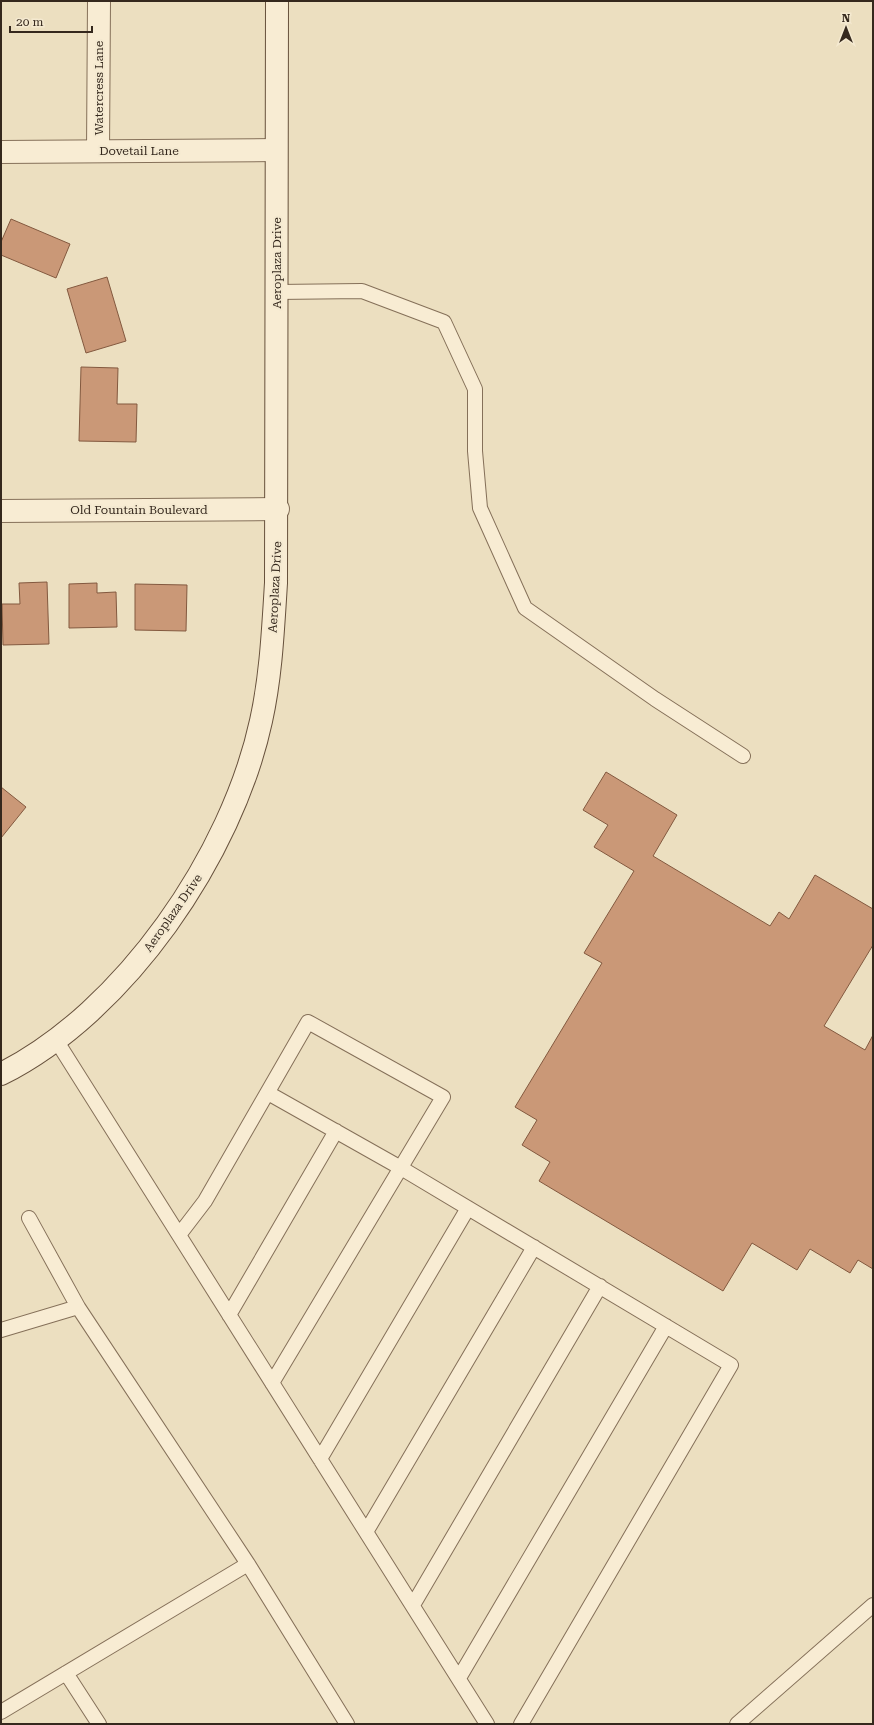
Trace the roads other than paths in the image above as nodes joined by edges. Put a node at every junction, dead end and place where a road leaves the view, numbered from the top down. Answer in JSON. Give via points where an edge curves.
{"nodes":[{"id":1,"x":99,"y":1,"type":"edge"},
{"id":2,"x":277,"y":1,"type":"edge"},
{"id":3,"x":276,"y":150,"type":"junction"},
{"id":4,"x":98,"y":151,"type":"junction"},
{"id":5,"x":1,"y":152,"type":"edge"},
{"id":6,"x":277,"y":292,"type":"junction"},
{"id":7,"x":278,"y":510,"type":"junction"},
{"id":8,"x":1,"y":511,"type":"edge"},
{"id":9,"x":743,"y":756,"type":"dead end"},
{"id":10,"x":56,"y":1040,"type":"junction"},
{"id":11,"x":1,"y":1074,"type":"edge"},
{"id":12,"x":268,"y":1093,"type":"junction"},
{"id":13,"x":336,"y":1131,"type":"junction"},
{"id":14,"x":401,"y":1168,"type":"junction"},
{"id":15,"x":468,"y":1208,"type":"junction"},
{"id":16,"x":29,"y":1218,"type":"dead end"},
{"id":17,"x":179,"y":1235,"type":"junction"},
{"id":18,"x":534,"y":1247,"type":"junction"},
{"id":19,"x":600,"y":1286,"type":"junction"},
{"id":20,"x":78,"y":1307,"type":"junction"},
{"id":21,"x":229,"y":1315,"type":"junction"},
{"id":22,"x":666,"y":1326,"type":"junction"},
{"id":23,"x":1,"y":1330,"type":"edge"},
{"id":24,"x":272,"y":1383,"type":"junction"},
{"id":25,"x":320,"y":1459,"type":"junction"},
{"id":26,"x":366,"y":1532,"type":"junction"},
{"id":27,"x":248,"y":1564,"type":"junction"},
{"id":28,"x":413,"y":1605,"type":"junction"},
{"id":29,"x":873,"y":1605,"type":"edge"},
{"id":30,"x":66,"y":1673,"type":"junction"},
{"id":31,"x":459,"y":1678,"type":"junction"},
{"id":32,"x":2,"y":1708,"type":"edge"},
{"id":33,"x":99,"y":1724,"type":"edge"},
{"id":34,"x":347,"y":1724,"type":"edge"},
{"id":35,"x":487,"y":1724,"type":"edge"},
{"id":36,"x":521,"y":1724,"type":"edge"},
{"id":37,"x":737,"y":1724,"type":"edge"}],
"edges":[{"from":1,"to":4,"type":"street","name":"Watercress Lane"},
{"from":2,"to":3,"type":"street","name":"Aeroplaza Drive"},
{"from":3,"to":4,"type":"street","name":"Dovetail Lane"},
{"from":3,"to":6,"type":"street","name":"Aeroplaza Drive"},
{"from":4,"to":5,"type":"street","name":"Dovetail Lane"},
{"from":6,"to":7,"type":"street","name":"Aeroplaza Drive"},
{"from":6,"to":9,"type":"lane","via":[[362,291],[444,322],[475,389],[475,451],[480,508],[525,608],[655,699]]},
{"from":7,"to":8,"type":"street","name":"Old Fountain Boulevard"},
{"from":7,"to":10,"type":"street","name":"Aeroplaza Drive","via":[[270,668],[261,722],[243,782],[196,881],[167,924],[137,963],[95,1006]]},
{"from":10,"to":11,"type":"street","name":"Aeroplaza Drive"},
{"from":10,"to":17,"type":"lane"},
{"from":12,"to":13,"type":"lane"},
{"from":12,"to":14,"type":"lane","via":[[308,1022],[443,1097]]},
{"from":12,"to":17,"type":"lane","via":[[205,1201]]},
{"from":13,"to":14,"type":"lane"},
{"from":13,"to":21,"type":"lane"},
{"from":14,"to":15,"type":"lane"},
{"from":14,"to":24,"type":"lane"},
{"from":15,"to":18,"type":"lane"},
{"from":15,"to":25,"type":"lane"},
{"from":16,"to":20,"type":"lane"},
{"from":17,"to":21,"type":"lane"},
{"from":18,"to":19,"type":"lane"},
{"from":18,"to":26,"type":"lane"},
{"from":19,"to":22,"type":"lane"},
{"from":19,"to":28,"type":"lane"},
{"from":20,"to":23,"type":"lane"},
{"from":20,"to":27,"type":"lane"},
{"from":21,"to":24,"type":"lane"},
{"from":22,"to":31,"type":"lane"},
{"from":22,"to":36,"type":"lane","via":[[731,1365]]},
{"from":24,"to":25,"type":"lane"},
{"from":25,"to":26,"type":"lane"},
{"from":26,"to":28,"type":"lane"},
{"from":27,"to":30,"type":"lane"},
{"from":27,"to":34,"type":"lane"},
{"from":28,"to":31,"type":"lane"},
{"from":29,"to":37,"type":"lane"},
{"from":30,"to":32,"type":"lane"},
{"from":30,"to":33,"type":"lane"},
{"from":31,"to":35,"type":"lane"}]}
